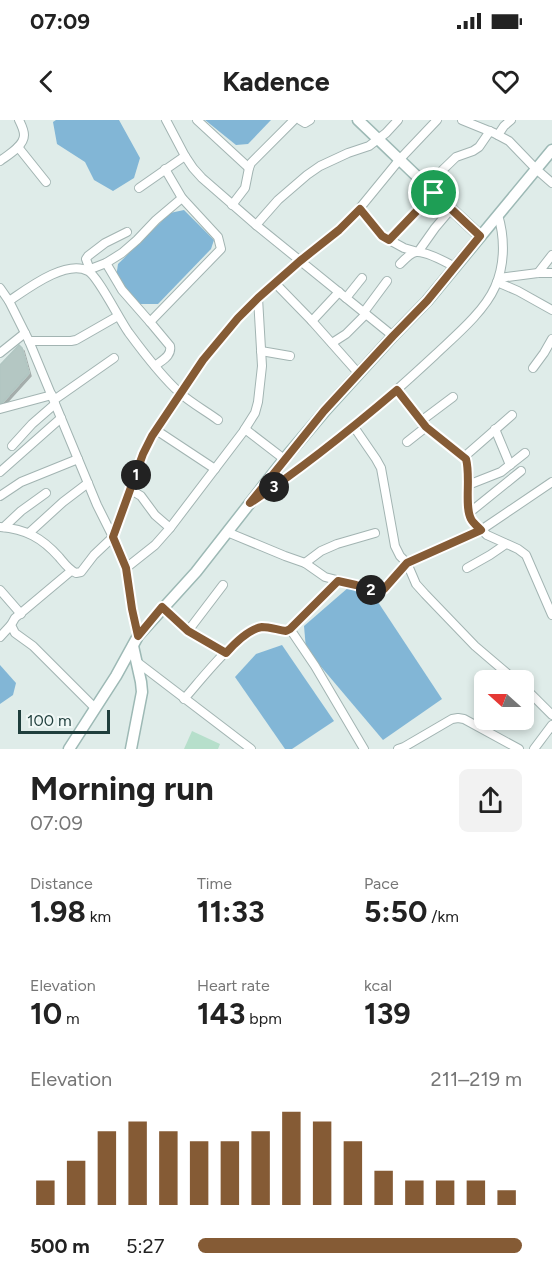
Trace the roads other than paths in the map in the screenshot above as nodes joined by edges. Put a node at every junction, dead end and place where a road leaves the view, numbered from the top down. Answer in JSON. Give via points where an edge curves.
{"nodes":[{"id":1,"x":19,"y":120,"type":"edge"},
{"id":2,"x":166,"y":120,"type":"edge"},
{"id":3,"x":197,"y":120,"type":"edge"},
{"id":4,"x":294,"y":120,"type":"edge"},
{"id":5,"x":300,"y":120,"type":"edge"},
{"id":6,"x":310,"y":120,"type":"edge"},
{"id":7,"x":358,"y":120,"type":"edge"},
{"id":8,"x":398,"y":120,"type":"edge"},
{"id":9,"x":437,"y":120,"type":"edge"},
{"id":10,"x":462,"y":120,"type":"edge"},
{"id":11,"x":511,"y":120,"type":"edge"},
{"id":12,"x":494,"y":133,"type":"junction"},
{"id":13,"x":378,"y":140,"type":"junction"},
{"id":14,"x":18,"y":147,"type":"junction"},
{"id":15,"x":552,"y":150,"type":"edge"},
{"id":16,"x":184,"y":156,"type":"junction"},
{"id":17,"x":400,"y":159,"type":"junction"},
{"id":18,"x":0,"y":161,"type":"edge"},
{"id":19,"x":249,"y":168,"type":"junction"},
{"id":20,"x":165,"y":169,"type":"junction"},
{"id":21,"x":536,"y":169,"type":"junction"},
{"id":22,"x":46,"y":182,"type":"dead end"},
{"id":23,"x":552,"y":183,"type":"edge"},
{"id":24,"x":139,"y":188,"type":"dead end"},
{"id":25,"x":430,"y":189,"type":"junction"},
{"id":26,"x":183,"y":198,"type":"junction"},
{"id":27,"x":232,"y":205,"type":"junction"},
{"id":28,"x":360,"y":209,"type":"junction"},
{"id":29,"x":451,"y":209,"type":"junction"},
{"id":30,"x":498,"y":215,"type":"junction"},
{"id":31,"x":256,"y":225,"type":"junction"},
{"id":32,"x":127,"y":232,"type":"dead end"},
{"id":33,"x":480,"y":236,"type":"junction"},
{"id":34,"x":389,"y":240,"type":"junction"},
{"id":35,"x":418,"y":252,"type":"junction"},
{"id":36,"x":552,"y":255,"type":"edge"},
{"id":37,"x":300,"y":261,"type":"junction"},
{"id":38,"x":105,"y":263,"type":"junction"},
{"id":39,"x":400,"y":264,"type":"dead end"},
{"id":40,"x":455,"y":267,"type":"junction"},
{"id":41,"x":89,"y":270,"type":"junction"},
{"id":42,"x":538,"y":273,"type":"junction"},
{"id":43,"x":552,"y":273,"type":"edge"},
{"id":44,"x":362,"y":278,"type":"dead end"},
{"id":45,"x":498,"y":280,"type":"junction"},
{"id":46,"x":387,"y":281,"type":"dead end"},
{"id":47,"x":275,"y":283,"type":"junction"},
{"id":48,"x":0,"y":288,"type":"edge"},
{"id":49,"x":339,"y":292,"type":"junction"},
{"id":50,"x":258,"y":298,"type":"junction"},
{"id":51,"x":346,"y":298,"type":"junction"},
{"id":52,"x":5,"y":299,"type":"edge"},
{"id":53,"x":552,"y":310,"type":"edge"},
{"id":54,"x":365,"y":313,"type":"junction"},
{"id":55,"x":118,"y":316,"type":"junction"},
{"id":56,"x":312,"y":321,"type":"junction"},
{"id":57,"x":150,"y":322,"type":"junction"},
{"id":58,"x":393,"y":336,"type":"junction"},
{"id":59,"x":27,"y":337,"type":"junction"},
{"id":60,"x":552,"y":339,"type":"edge"},
{"id":61,"x":332,"y":343,"type":"junction"},
{"id":62,"x":261,"y":351,"type":"junction"},
{"id":63,"x":0,"y":353,"type":"edge"},
{"id":64,"x":290,"y":356,"type":"dead end"},
{"id":65,"x":114,"y":358,"type":"dead end"},
{"id":66,"x":155,"y":366,"type":"junction"},
{"id":67,"x":532,"y":368,"type":"dead end"},
{"id":68,"x":358,"y":374,"type":"junction"},
{"id":69,"x":397,"y":390,"type":"junction"},
{"id":70,"x":180,"y":393,"type":"junction"},
{"id":71,"x":453,"y":397,"type":"dead end"},
{"id":72,"x":54,"y":400,"type":"junction"},
{"id":73,"x":0,"y":409,"type":"edge"},
{"id":74,"x":512,"y":416,"type":"dead end"},
{"id":75,"x":61,"y":418,"type":"junction"},
{"id":76,"x":218,"y":420,"type":"dead end"},
{"id":77,"x":424,"y":424,"type":"junction"},
{"id":78,"x":354,"y":427,"type":"junction"},
{"id":79,"x":245,"y":429,"type":"junction"},
{"id":80,"x":495,"y":429,"type":"junction"},
{"id":81,"x":156,"y":430,"type":"junction"},
{"id":82,"x":407,"y":442,"type":"dead end"},
{"id":83,"x":12,"y":446,"type":"dead end"},
{"id":84,"x":525,"y":453,"type":"dead end"},
{"id":85,"x":464,"y":456,"type":"junction"},
{"id":86,"x":78,"y":459,"type":"junction"},
{"id":87,"x":284,"y":459,"type":"junction"},
{"id":88,"x":510,"y":465,"type":"junction"},
{"id":89,"x":215,"y":469,"type":"junction"},
{"id":90,"x":521,"y":471,"type":"dead end"},
{"id":91,"x":0,"y":472,"type":"edge"},
{"id":92,"x":552,"y":482,"type":"edge"},
{"id":93,"x":88,"y":483,"type":"junction"},
{"id":94,"x":468,"y":485,"type":"junction"},
{"id":95,"x":131,"y":490,"type":"junction"},
{"id":96,"x":46,"y":493,"type":"dead end"},
{"id":97,"x":0,"y":496,"type":"edge"},
{"id":98,"x":250,"y":503,"type":"junction"},
{"id":99,"x":469,"y":513,"type":"junction"},
{"id":100,"x":2,"y":527,"type":"edge"},
{"id":101,"x":170,"y":528,"type":"junction"},
{"id":102,"x":481,"y":530,"type":"junction"},
{"id":103,"x":227,"y":532,"type":"junction"},
{"id":104,"x":29,"y":533,"type":"junction"},
{"id":105,"x":375,"y":533,"type":"dead end"},
{"id":106,"x":113,"y":537,"type":"junction"},
{"id":107,"x":506,"y":543,"type":"junction"},
{"id":108,"x":305,"y":563,"type":"junction"},
{"id":109,"x":407,"y":563,"type":"junction"},
{"id":110,"x":126,"y":568,"type":"junction"},
{"id":111,"x":467,"y":568,"type":"dead end"},
{"id":112,"x":70,"y":571,"type":"junction"},
{"id":113,"x":338,"y":581,"type":"junction"},
{"id":114,"x":223,"y":585,"type":"dead end"},
{"id":115,"x":0,"y":590,"type":"edge"},
{"id":116,"x":162,"y":607,"type":"junction"},
{"id":117,"x":21,"y":614,"type":"junction"},
{"id":118,"x":552,"y":615,"type":"edge"},
{"id":119,"x":11,"y":625,"type":"junction"},
{"id":120,"x":290,"y":629,"type":"junction"},
{"id":121,"x":188,"y":631,"type":"junction"},
{"id":122,"x":138,"y":636,"type":"junction"},
{"id":123,"x":0,"y":637,"type":"edge"},
{"id":124,"x":133,"y":646,"type":"junction"},
{"id":125,"x":226,"y":653,"type":"junction"},
{"id":126,"x":137,"y":662,"type":"junction"},
{"id":127,"x":503,"y":670,"type":"edge"},
{"id":128,"x":534,"y":697,"type":"edge"},
{"id":129,"x":184,"y":699,"type":"junction"},
{"id":130,"x":95,"y":708,"type":"junction"},
{"id":131,"x":552,"y":715,"type":"edge"},
{"id":132,"x":552,"y":725,"type":"edge"},
{"id":133,"x":69,"y":749,"type":"edge"},
{"id":134,"x":131,"y":749,"type":"edge"},
{"id":135,"x":251,"y":749,"type":"edge"},
{"id":136,"x":364,"y":749,"type":"edge"},
{"id":137,"x":398,"y":749,"type":"edge"},
{"id":138,"x":519,"y":749,"type":"edge"},
{"id":139,"x":534,"y":749,"type":"edge"}],
"edges":[{"from":1,"to":14,"type":"street","via":[[24,136]]},
{"from":2,"to":16,"type":"street"},
{"from":3,"to":19,"type":"street"},
{"from":4,"to":19,"type":"street"},
{"from":5,"to":6,"type":"street"},
{"from":7,"to":13,"type":"street"},
{"from":8,"to":13,"type":"street"},
{"from":9,"to":17,"type":"street"},
{"from":10,"to":12,"type":"street"},
{"from":11,"to":12,"type":"street"},
{"from":12,"to":21,"type":"street","via":[[509,141]]},
{"from":12,"to":25,"type":"street","via":[[473,151],[456,157]]},
{"from":13,"to":17,"type":"street"},
{"from":13,"to":31,"type":"street","via":[[307,175]]},
{"from":14,"to":18,"type":"street"},
{"from":14,"to":22,"type":"street"},
{"from":15,"to":21,"type":"street"},
{"from":16,"to":20,"type":"street"},
{"from":16,"to":27,"type":"street"},
{"from":17,"to":25,"type":"street"},
{"from":17,"to":28,"type":"street"},
{"from":19,"to":27,"type":"street","via":[[245,188]]},
{"from":20,"to":24,"type":"street"},
{"from":20,"to":26,"type":"street"},
{"from":21,"to":23,"type":"street"},
{"from":21,"to":30,"type":"street"},
{"from":25,"to":29,"type":"street"},
{"from":25,"to":34,"type":"street"},
{"from":26,"to":38,"type":"street"},
{"from":26,"to":57,"type":"street","via":[[218,237],[221,249]]},
{"from":27,"to":31,"type":"street"},
{"from":28,"to":34,"type":"street"},
{"from":28,"to":37,"type":"street"},
{"from":29,"to":33,"type":"street"},
{"from":29,"to":35,"type":"street"},
{"from":30,"to":33,"type":"street"},
{"from":30,"to":45,"type":"street","via":[[503,234]]},
{"from":31,"to":37,"type":"street"},
{"from":32,"to":41,"type":"street","via":[[88,256]]},
{"from":33,"to":40,"type":"street"},
{"from":34,"to":35,"type":"street"},
{"from":35,"to":39,"type":"street"},
{"from":35,"to":40,"type":"street"},
{"from":36,"to":42,"type":"street"},
{"from":37,"to":47,"type":"street"},
{"from":37,"to":49,"type":"street"},
{"from":38,"to":41,"type":"street"},
{"from":38,"to":57,"type":"street"},
{"from":40,"to":58,"type":"street"},
{"from":41,"to":52,"type":"street","via":[[55,273]]},
{"from":41,"to":55,"type":"street"},
{"from":42,"to":43,"type":"street"},
{"from":42,"to":45,"type":"street"},
{"from":44,"to":51,"type":"street"},
{"from":45,"to":53,"type":"street"},
{"from":45,"to":69,"type":"street","via":[[474,316]]},
{"from":46,"to":54,"type":"street"},
{"from":47,"to":50,"type":"street"},
{"from":47,"to":56,"type":"street"},
{"from":48,"to":52,"type":"street"},
{"from":49,"to":51,"type":"street"},
{"from":49,"to":56,"type":"street"},
{"from":50,"to":62,"type":"street"},
{"from":50,"to":70,"type":"street"},
{"from":51,"to":54,"type":"street"},
{"from":52,"to":59,"type":"street"},
{"from":54,"to":58,"type":"street"},
{"from":54,"to":61,"type":"street"},
{"from":55,"to":59,"type":"street","via":[[76,340]]},
{"from":55,"to":66,"type":"street"},
{"from":56,"to":61,"type":"street"},
{"from":57,"to":66,"type":"street","via":[[171,349]]},
{"from":58,"to":68,"type":"street"},
{"from":59,"to":63,"type":"street"},
{"from":59,"to":72,"type":"street"},
{"from":60,"to":67,"type":"street"},
{"from":61,"to":68,"type":"street"},
{"from":62,"to":64,"type":"street"},
{"from":62,"to":79,"type":"street","via":[[258,402]]},
{"from":65,"to":72,"type":"street"},
{"from":66,"to":70,"type":"street"},
{"from":68,"to":87,"type":"street"},
{"from":69,"to":77,"type":"street"},
{"from":69,"to":78,"type":"street"},
{"from":70,"to":76,"type":"street"},
{"from":70,"to":81,"type":"street"},
{"from":71,"to":77,"type":"street"},
{"from":72,"to":73,"type":"street"},
{"from":72,"to":75,"type":"street"},
{"from":72,"to":83,"type":"street"},
{"from":74,"to":80,"type":"street"},
{"from":75,"to":86,"type":"street"},
{"from":75,"to":91,"type":"street"},
{"from":77,"to":82,"type":"street"},
{"from":77,"to":85,"type":"street"},
{"from":78,"to":98,"type":"street"},
{"from":78,"to":109,"type":"street","via":[[381,468],[395,546]]},
{"from":79,"to":87,"type":"street"},
{"from":79,"to":89,"type":"street"},
{"from":80,"to":85,"type":"street"},
{"from":80,"to":88,"type":"street"},
{"from":81,"to":89,"type":"street"},
{"from":81,"to":95,"type":"street"},
{"from":84,"to":88,"type":"street"},
{"from":85,"to":94,"type":"street"},
{"from":86,"to":93,"type":"street"},
{"from":86,"to":97,"type":"street","via":[[21,482]]},
{"from":87,"to":98,"type":"street"},
{"from":88,"to":94,"type":"street"},
{"from":89,"to":101,"type":"street"},
{"from":90,"to":99,"type":"street"},
{"from":92,"to":102,"type":"street"},
{"from":93,"to":104,"type":"street"},
{"from":93,"to":106,"type":"street"},
{"from":94,"to":99,"type":"street"},
{"from":95,"to":101,"type":"street"},
{"from":95,"to":106,"type":"street"},
{"from":96,"to":100,"type":"street"},
{"from":98,"to":103,"type":"street"},
{"from":99,"to":102,"type":"street"},
{"from":100,"to":104,"type":"street"},
{"from":101,"to":110,"type":"street"},
{"from":102,"to":107,"type":"street"},
{"from":102,"to":109,"type":"street"},
{"from":103,"to":108,"type":"street"},
{"from":103,"to":116,"type":"street"},
{"from":104,"to":112,"type":"street","via":[[47,544]]},
{"from":105,"to":108,"type":"street","via":[[337,544]]},
{"from":106,"to":110,"type":"street"},
{"from":106,"to":112,"type":"street","via":[[81,572]]},
{"from":107,"to":111,"type":"street"},
{"from":107,"to":118,"type":"street","via":[[526,555]]},
{"from":108,"to":113,"type":"street"},
{"from":109,"to":113,"type":"street","via":[[378,592]]},
{"from":109,"to":127,"type":"street","via":[[425,594]]},
{"from":110,"to":122,"type":"street"},
{"from":112,"to":117,"type":"street"},
{"from":113,"to":120,"type":"street"},
{"from":114,"to":121,"type":"street"},
{"from":115,"to":117,"type":"street"},
{"from":116,"to":121,"type":"street"},
{"from":116,"to":122,"type":"street"},
{"from":117,"to":119,"type":"street"},
{"from":119,"to":123,"type":"street"},
{"from":119,"to":130,"type":"street"},
{"from":120,"to":125,"type":"street","via":[[261,627]]},
{"from":120,"to":136,"type":"street"},
{"from":121,"to":125,"type":"street"},
{"from":122,"to":124,"type":"street"},
{"from":124,"to":126,"type":"street"},
{"from":124,"to":130,"type":"street"},
{"from":125,"to":129,"type":"street"},
{"from":126,"to":129,"type":"street"},
{"from":126,"to":134,"type":"street","via":[[142,692]]},
{"from":128,"to":131,"type":"street"},
{"from":129,"to":135,"type":"street"},
{"from":130,"to":133,"type":"street"},
{"from":132,"to":139,"type":"street"},
{"from":137,"to":138,"type":"street","via":[[458,717]]}]}
